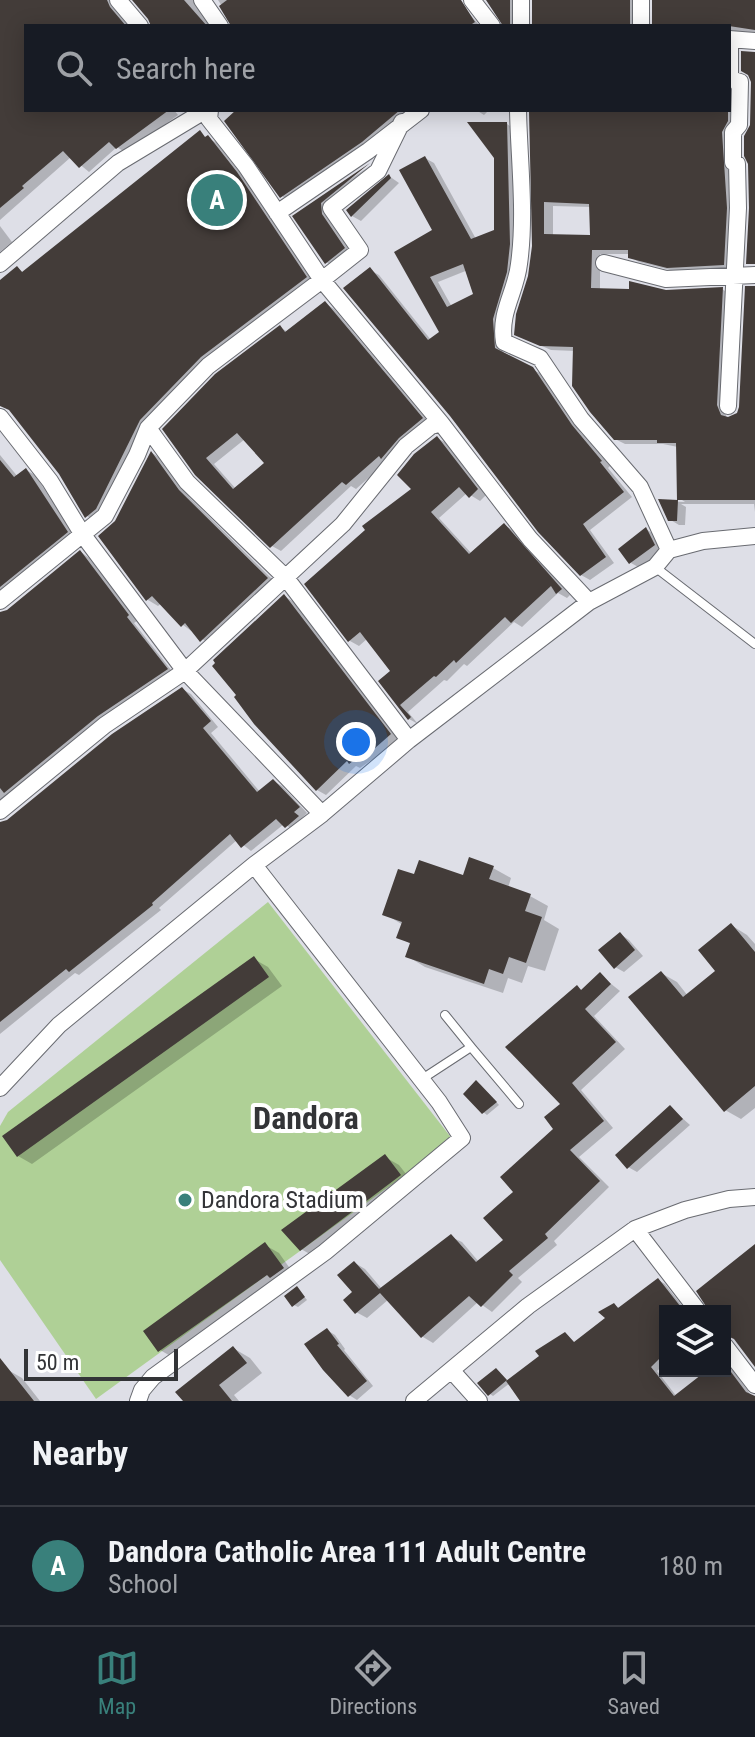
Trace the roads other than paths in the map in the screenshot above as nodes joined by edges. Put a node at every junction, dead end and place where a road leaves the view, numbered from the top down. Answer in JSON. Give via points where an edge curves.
{"nodes":[{"id":1,"x":118,"y":0,"type":"edge"},
{"id":2,"x":472,"y":0,"type":"edge"},
{"id":3,"x":521,"y":0,"type":"edge"},
{"id":4,"x":641,"y":0,"type":"edge"},
{"id":5,"x":211,"y":3,"type":"edge"},
{"id":6,"x":138,"y":24,"type":"edge"},
{"id":7,"x":219,"y":24,"type":"edge"},
{"id":8,"x":490,"y":24,"type":"edge"},
{"id":9,"x":521,"y":24,"type":"edge"},
{"id":10,"x":641,"y":24,"type":"edge"},
{"id":11,"x":731,"y":39,"type":"edge"},
{"id":12,"x":755,"y":41,"type":"edge"},
{"id":13,"x":731,"y":79,"type":"edge"},
{"id":14,"x":205,"y":112,"type":"edge"},
{"id":15,"x":208,"y":112,"type":"edge"},
{"id":16,"x":418,"y":112,"type":"edge"},
{"id":17,"x":518,"y":112,"type":"edge"},
{"id":18,"x":402,"y":122,"type":"junction"},
{"id":19,"x":277,"y":213,"type":"junction"},
{"id":20,"x":604,"y":263,"type":"dead end"},
{"id":21,"x":0,"y":264,"type":"edge"},
{"id":22,"x":733,"y":275,"type":"junction"},
{"id":23,"x":755,"y":275,"type":"edge"},
{"id":24,"x":322,"y":280,"type":"junction"},
{"id":25,"x":728,"y":406,"type":"dead end"},
{"id":26,"x":0,"y":417,"type":"edge"},
{"id":27,"x":441,"y":423,"type":"junction"},
{"id":28,"x":148,"y":428,"type":"junction"},
{"id":29,"x":83,"y":535,"type":"junction"},
{"id":30,"x":755,"y":536,"type":"edge"},
{"id":31,"x":669,"y":550,"type":"junction"},
{"id":32,"x":655,"y":567,"type":"junction"},
{"id":33,"x":286,"y":578,"type":"junction"},
{"id":34,"x":0,"y":601,"type":"edge"},
{"id":35,"x":589,"y":602,"type":"junction"},
{"id":36,"x":755,"y":644,"type":"edge"},
{"id":37,"x":185,"y":671,"type":"junction"},
{"id":38,"x":409,"y":740,"type":"junction"},
{"id":39,"x":0,"y":811,"type":"edge"},
{"id":40,"x":322,"y":814,"type":"junction"},
{"id":41,"x":254,"y":865,"type":"junction"},
{"id":42,"x":445,"y":1015,"type":"dead end"},
{"id":43,"x":471,"y":1047,"type":"junction"},
{"id":44,"x":421,"y":1079,"type":"junction"},
{"id":45,"x":0,"y":1088,"type":"edge"},
{"id":46,"x":519,"y":1104,"type":"dead end"},
{"id":47,"x":755,"y":1197,"type":"edge"},
{"id":48,"x":635,"y":1229,"type":"junction"},
{"id":49,"x":693,"y":1305,"type":"edge"},
{"id":50,"x":731,"y":1354,"type":"edge"},
{"id":51,"x":452,"y":1371,"type":"junction"},
{"id":52,"x":755,"y":1385,"type":"edge"},
{"id":53,"x":138,"y":1401,"type":"edge"},
{"id":54,"x":414,"y":1401,"type":"edge"},
{"id":55,"x":479,"y":1401,"type":"edge"}],
"edges":[{"from":1,"to":6,"type":"street"},
{"from":2,"to":8,"type":"street"},
{"from":3,"to":9,"type":"street"},
{"from":4,"to":10,"type":"street"},
{"from":5,"to":7,"type":"street"},
{"from":11,"to":12,"type":"street"},
{"from":13,"to":22,"type":"street","via":[[740,82],[739,125],[733,132],[738,208]]},
{"from":14,"to":21,"type":"street","via":[[118,163]]},
{"from":15,"to":19,"type":"street"},
{"from":16,"to":18,"type":"street"},
{"from":17,"to":31,"type":"street","via":[[519,266],[501,325],[504,342],[540,358],[581,419],[640,487]]},
{"from":18,"to":19,"type":"street"},
{"from":18,"to":24,"type":"street","via":[[378,171],[331,208],[360,250]]},
{"from":19,"to":24,"type":"street"},
{"from":20,"to":22,"type":"street","via":[[666,279]]},
{"from":22,"to":23,"type":"street"},
{"from":22,"to":25,"type":"street"},
{"from":24,"to":27,"type":"street"},
{"from":24,"to":28,"type":"street","via":[[208,366]]},
{"from":26,"to":29,"type":"street","via":[[50,481]]},
{"from":27,"to":33,"type":"street","via":[[406,446],[343,524]]},
{"from":27,"to":35,"type":"street","via":[[530,539]]},
{"from":28,"to":29,"type":"street","via":[[105,516]]},
{"from":28,"to":33,"type":"street","via":[[187,482]]},
{"from":29,"to":34,"type":"street"},
{"from":29,"to":37,"type":"street"},
{"from":30,"to":31,"type":"street"},
{"from":31,"to":32,"type":"street"},
{"from":32,"to":35,"type":"street"},
{"from":32,"to":36,"type":"lane"},
{"from":33,"to":37,"type":"street"},
{"from":33,"to":38,"type":"street"},
{"from":35,"to":38,"type":"street"},
{"from":37,"to":39,"type":"street","via":[[105,725]]},
{"from":37,"to":40,"type":"street"},
{"from":38,"to":40,"type":"street"},
{"from":40,"to":41,"type":"street"},
{"from":41,"to":44,"type":"street"},
{"from":41,"to":45,"type":"street","via":[[59,1025]]},
{"from":42,"to":43,"type":"lane"},
{"from":43,"to":44,"type":"lane"},
{"from":43,"to":46,"type":"lane"},
{"from":44,"to":53,"type":"street","via":[[461,1139],[325,1252],[153,1377]]},
{"from":47,"to":48,"type":"street","via":[[685,1210]]},
{"from":48,"to":49,"type":"street"},
{"from":48,"to":51,"type":"street","via":[[528,1306]]},
{"from":50,"to":52,"type":"street"},
{"from":51,"to":54,"type":"street"},
{"from":51,"to":55,"type":"street"}]}
